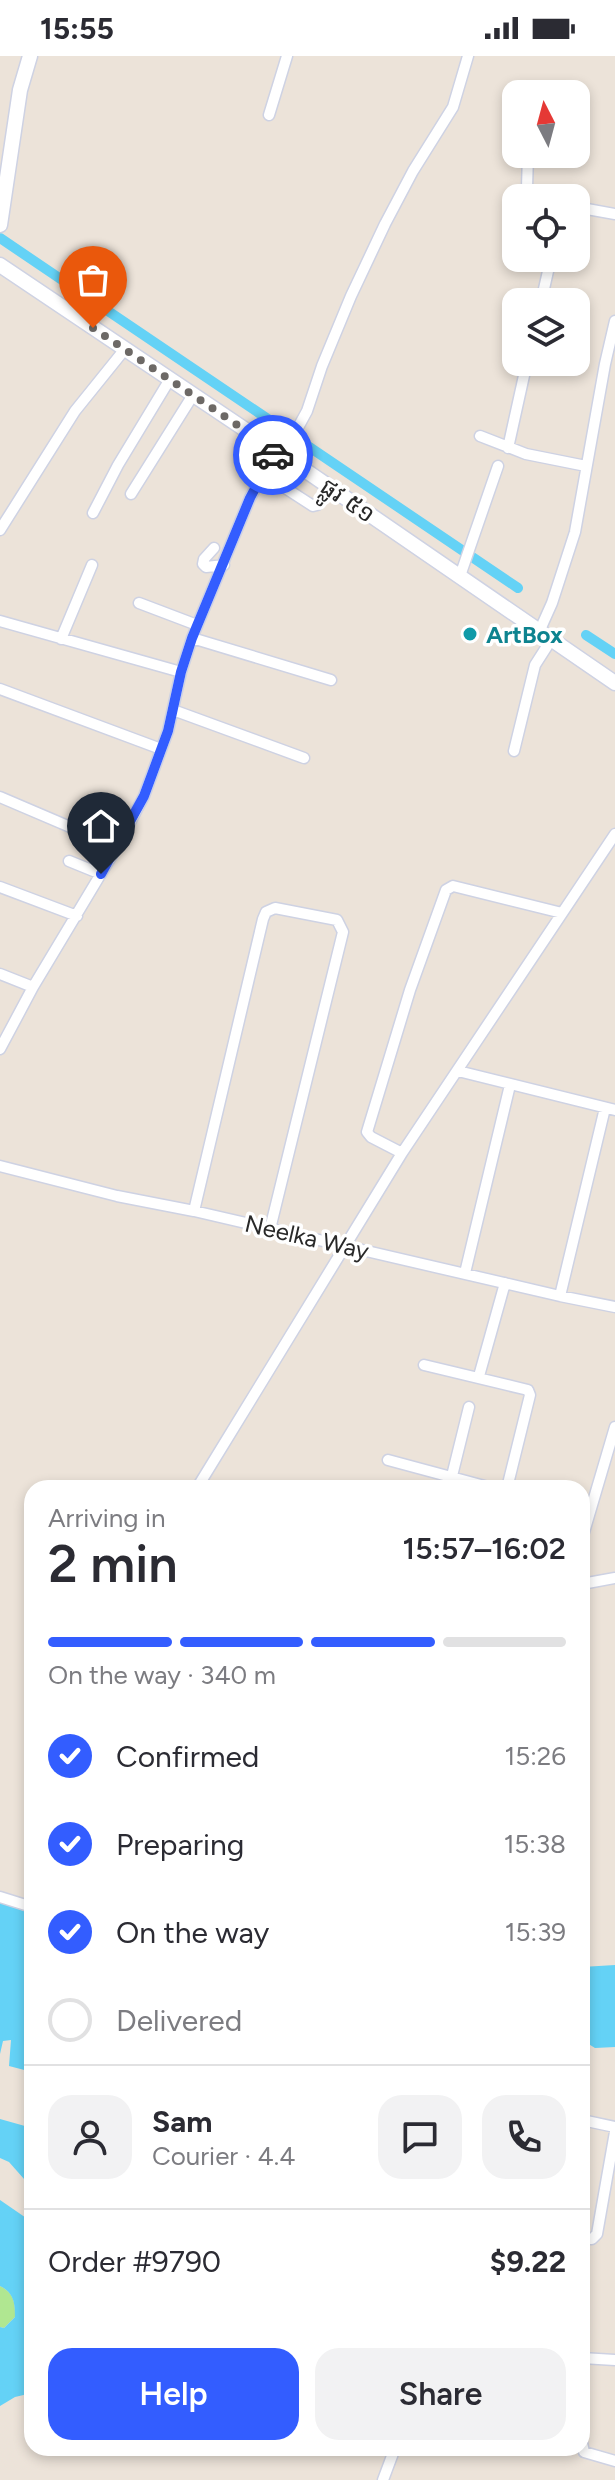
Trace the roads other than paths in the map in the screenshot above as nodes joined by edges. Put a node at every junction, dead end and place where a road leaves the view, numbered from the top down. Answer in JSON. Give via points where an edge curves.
{"nodes":[{"id":1,"x":30,"y":56,"type":"edge"},
{"id":2,"x":287,"y":56,"type":"edge"},
{"id":3,"x":468,"y":56,"type":"edge"},
{"id":4,"x":269,"y":115,"type":"dead end"},
{"id":5,"x":590,"y":210,"type":"edge"},
{"id":6,"x":615,"y":214,"type":"edge"},
{"id":7,"x":0,"y":225,"type":"edge"},
{"id":8,"x":0,"y":265,"type":"edge"},
{"id":9,"x":615,"y":321,"type":"edge"},
{"id":10,"x":118,"y":358,"type":"junction"},
{"id":11,"x":610,"y":365,"type":"edge"},
{"id":12,"x":524,"y":376,"type":"edge"},
{"id":13,"x":163,"y":388,"type":"junction"},
{"id":14,"x":188,"y":403,"type":"junction"},
{"id":15,"x":480,"y":436,"type":"dead end"},
{"id":16,"x":508,"y":448,"type":"junction"},
{"id":17,"x":274,"y":459,"type":"junction"},
{"id":18,"x":498,"y":466,"type":"dead end"},
{"id":19,"x":586,"y":466,"type":"junction"},
{"id":20,"x":131,"y":494,"type":"dead end"},
{"id":21,"x":324,"y":495,"type":"junction"},
{"id":22,"x":93,"y":513,"type":"dead end"},
{"id":23,"x":0,"y":530,"type":"edge"},
{"id":24,"x":214,"y":548,"type":"dead end"},
{"id":25,"x":92,"y":565,"type":"dead end"},
{"id":26,"x":224,"y":565,"type":"junction"},
{"id":27,"x":462,"y":571,"type":"junction"},
{"id":28,"x":139,"y":603,"type":"dead end"},
{"id":29,"x":0,"y":621,"type":"edge"},
{"id":30,"x":197,"y":625,"type":"junction"},
{"id":31,"x":192,"y":638,"type":"junction"},
{"id":32,"x":61,"y":639,"type":"junction"},
{"id":33,"x":543,"y":644,"type":"junction"},
{"id":34,"x":181,"y":672,"type":"junction"},
{"id":35,"x":331,"y":680,"type":"dead end"},
{"id":36,"x":615,"y":683,"type":"edge"},
{"id":37,"x":0,"y":689,"type":"edge"},
{"id":38,"x":173,"y":710,"type":"junction"},
{"id":39,"x":161,"y":749,"type":"junction"},
{"id":40,"x":514,"y":751,"type":"dead end"},
{"id":41,"x":304,"y":758,"type":"dead end"},
{"id":42,"x":0,"y":797,"type":"edge"},
{"id":43,"x":615,"y":834,"type":"edge"},
{"id":44,"x":117,"y":847,"type":"junction"},
{"id":45,"x":69,"y":861,"type":"dead end"},
{"id":46,"x":101,"y":874,"type":"junction"},
{"id":47,"x":0,"y":887,"type":"edge"},
{"id":48,"x":562,"y":913,"type":"junction"},
{"id":49,"x":77,"y":916,"type":"junction"},
{"id":50,"x":0,"y":974,"type":"edge"},
{"id":51,"x":33,"y":987,"type":"junction"},
{"id":52,"x":0,"y":1049,"type":"edge"},
{"id":53,"x":458,"y":1071,"type":"junction"},
{"id":54,"x":510,"y":1085,"type":"junction"},
{"id":55,"x":610,"y":1109,"type":"edge"},
{"id":56,"x":402,"y":1153,"type":"junction"},
{"id":57,"x":0,"y":1166,"type":"edge"},
{"id":58,"x":194,"y":1211,"type":"junction"},
{"id":59,"x":270,"y":1229,"type":"junction"},
{"id":60,"x":343,"y":1247,"type":"junction"},
{"id":61,"x":465,"y":1273,"type":"junction"},
{"id":62,"x":505,"y":1283,"type":"junction"},
{"id":63,"x":560,"y":1296,"type":"junction"},
{"id":64,"x":615,"y":1307,"type":"edge"},
{"id":65,"x":424,"y":1365,"type":"dead end"},
{"id":66,"x":479,"y":1376,"type":"junction"},
{"id":67,"x":469,"y":1407,"type":"dead end"},
{"id":68,"x":615,"y":1427,"type":"edge"},
{"id":69,"x":388,"y":1460,"type":"dead end"},
{"id":70,"x":202,"y":1480,"type":"edge"},
{"id":71,"x":444,"y":1480,"type":"edge"},
{"id":72,"x":451,"y":1480,"type":"edge"},
{"id":73,"x":509,"y":1480,"type":"edge"},
{"id":74,"x":590,"y":1512,"type":"edge"},
{"id":75,"x":615,"y":1578,"type":"edge"},
{"id":76,"x":590,"y":1583,"type":"edge"},
{"id":77,"x":0,"y":1897,"type":"edge"},
{"id":78,"x":24,"y":1904,"type":"edge"},
{"id":79,"x":590,"y":2122,"type":"edge"},
{"id":80,"x":615,"y":2130,"type":"edge"},
{"id":81,"x":590,"y":2239,"type":"edge"},
{"id":82,"x":590,"y":2358,"type":"edge"},
{"id":83,"x":615,"y":2360,"type":"edge"},
{"id":84,"x":590,"y":2455,"type":"edge"},
{"id":85,"x":392,"y":2456,"type":"edge"},
{"id":86,"x":615,"y":2461,"type":"edge"},
{"id":87,"x":383,"y":2480,"type":"edge"}],
"edges":[{"from":1,"to":7,"type":"main road"},
{"from":2,"to":4,"type":"street"},
{"from":3,"to":17,"type":"street","via":[[453,107],[379,236],[297,431]]},
{"from":5,"to":6,"type":"street"},
{"from":8,"to":10,"type":"main road","name":"ផ្លូវ ៥១"},
{"from":9,"to":11,"type":"street"},
{"from":10,"to":13,"type":"main road","name":"ផ្លូវ ៥១"},
{"from":10,"to":23,"type":"street","via":[[75,411]]},
{"from":11,"to":19,"type":"street"},
{"from":12,"to":16,"type":"street"},
{"from":13,"to":14,"type":"main road","name":"ផ្លូវ ៥១"},
{"from":13,"to":22,"type":"street"},
{"from":14,"to":17,"type":"main road","name":"ផ្លូវ ៥១"},
{"from":14,"to":20,"type":"street"},
{"from":15,"to":16,"type":"street"},
{"from":16,"to":19,"type":"street"},
{"from":17,"to":21,"type":"main road","name":"ផ្លូវ ៥១"},
{"from":17,"to":21,"type":"street","via":[[309,504],[316,506]]},
{"from":17,"to":26,"type":"street"},
{"from":18,"to":27,"type":"street"},
{"from":19,"to":33,"type":"street","via":[[575,532]]},
{"from":21,"to":27,"type":"main road","name":"ផ្លូវ ៥១"},
{"from":24,"to":26,"type":"street","via":[[203,564]]},
{"from":25,"to":32,"type":"street"},
{"from":26,"to":30,"type":"street"},
{"from":27,"to":33,"type":"main road","name":"ផ្លូវ ៥១"},
{"from":28,"to":30,"type":"street"},
{"from":29,"to":32,"type":"street"},
{"from":30,"to":31,"type":"street"},
{"from":31,"to":34,"type":"street"},
{"from":31,"to":35,"type":"street"},
{"from":32,"to":34,"type":"street"},
{"from":33,"to":36,"type":"main road","name":"ផ្លូវ ៥១"},
{"from":33,"to":40,"type":"street"},
{"from":34,"to":38,"type":"street"},
{"from":37,"to":39,"type":"street"},
{"from":38,"to":39,"type":"street"},
{"from":38,"to":41,"type":"street"},
{"from":39,"to":44,"type":"street"},
{"from":42,"to":44,"type":"street"},
{"from":43,"to":48,"type":"street"},
{"from":44,"to":46,"type":"street"},
{"from":45,"to":46,"type":"street"},
{"from":46,"to":49,"type":"street"},
{"from":47,"to":49,"type":"street"},
{"from":48,"to":53,"type":"street"},
{"from":48,"to":56,"type":"street","via":[[453,886],[446,890],[367,1132]]},
{"from":49,"to":51,"type":"street"},
{"from":50,"to":51,"type":"street"},
{"from":51,"to":52,"type":"street"},
{"from":53,"to":54,"type":"street"},
{"from":53,"to":56,"type":"street"},
{"from":54,"to":55,"type":"street"},
{"from":54,"to":61,"type":"street"},
{"from":55,"to":63,"type":"street"},
{"from":56,"to":60,"type":"street"},
{"from":57,"to":58,"type":"street","name":"Neelka Way"},
{"from":58,"to":59,"type":"street","name":"Neelka Way"},
{"from":58,"to":59,"type":"street","via":[[266,912],[275,908],[337,920],[343,932]]},
{"from":59,"to":60,"type":"street","name":"Neelka Way"},
{"from":60,"to":61,"type":"street","name":"Neelka Way"},
{"from":60,"to":70,"type":"street"},
{"from":61,"to":62,"type":"street","name":"Neelka Way"},
{"from":62,"to":63,"type":"street","name":"Neelka Way"},
{"from":62,"to":66,"type":"street"},
{"from":63,"to":64,"type":"street","name":"Neelka Way"},
{"from":65,"to":66,"type":"street"},
{"from":66,"to":73,"type":"street","via":[[530,1392]]},
{"from":67,"to":72,"type":"street"},
{"from":68,"to":74,"type":"street"},
{"from":69,"to":71,"type":"street"},
{"from":75,"to":76,"type":"street"},
{"from":77,"to":78,"type":"street"},
{"from":79,"to":80,"type":"street"},
{"from":80,"to":81,"type":"street","via":[[597,2234]]},
{"from":82,"to":83,"type":"street"},
{"from":84,"to":86,"type":"street"},
{"from":85,"to":87,"type":"street"}]}
